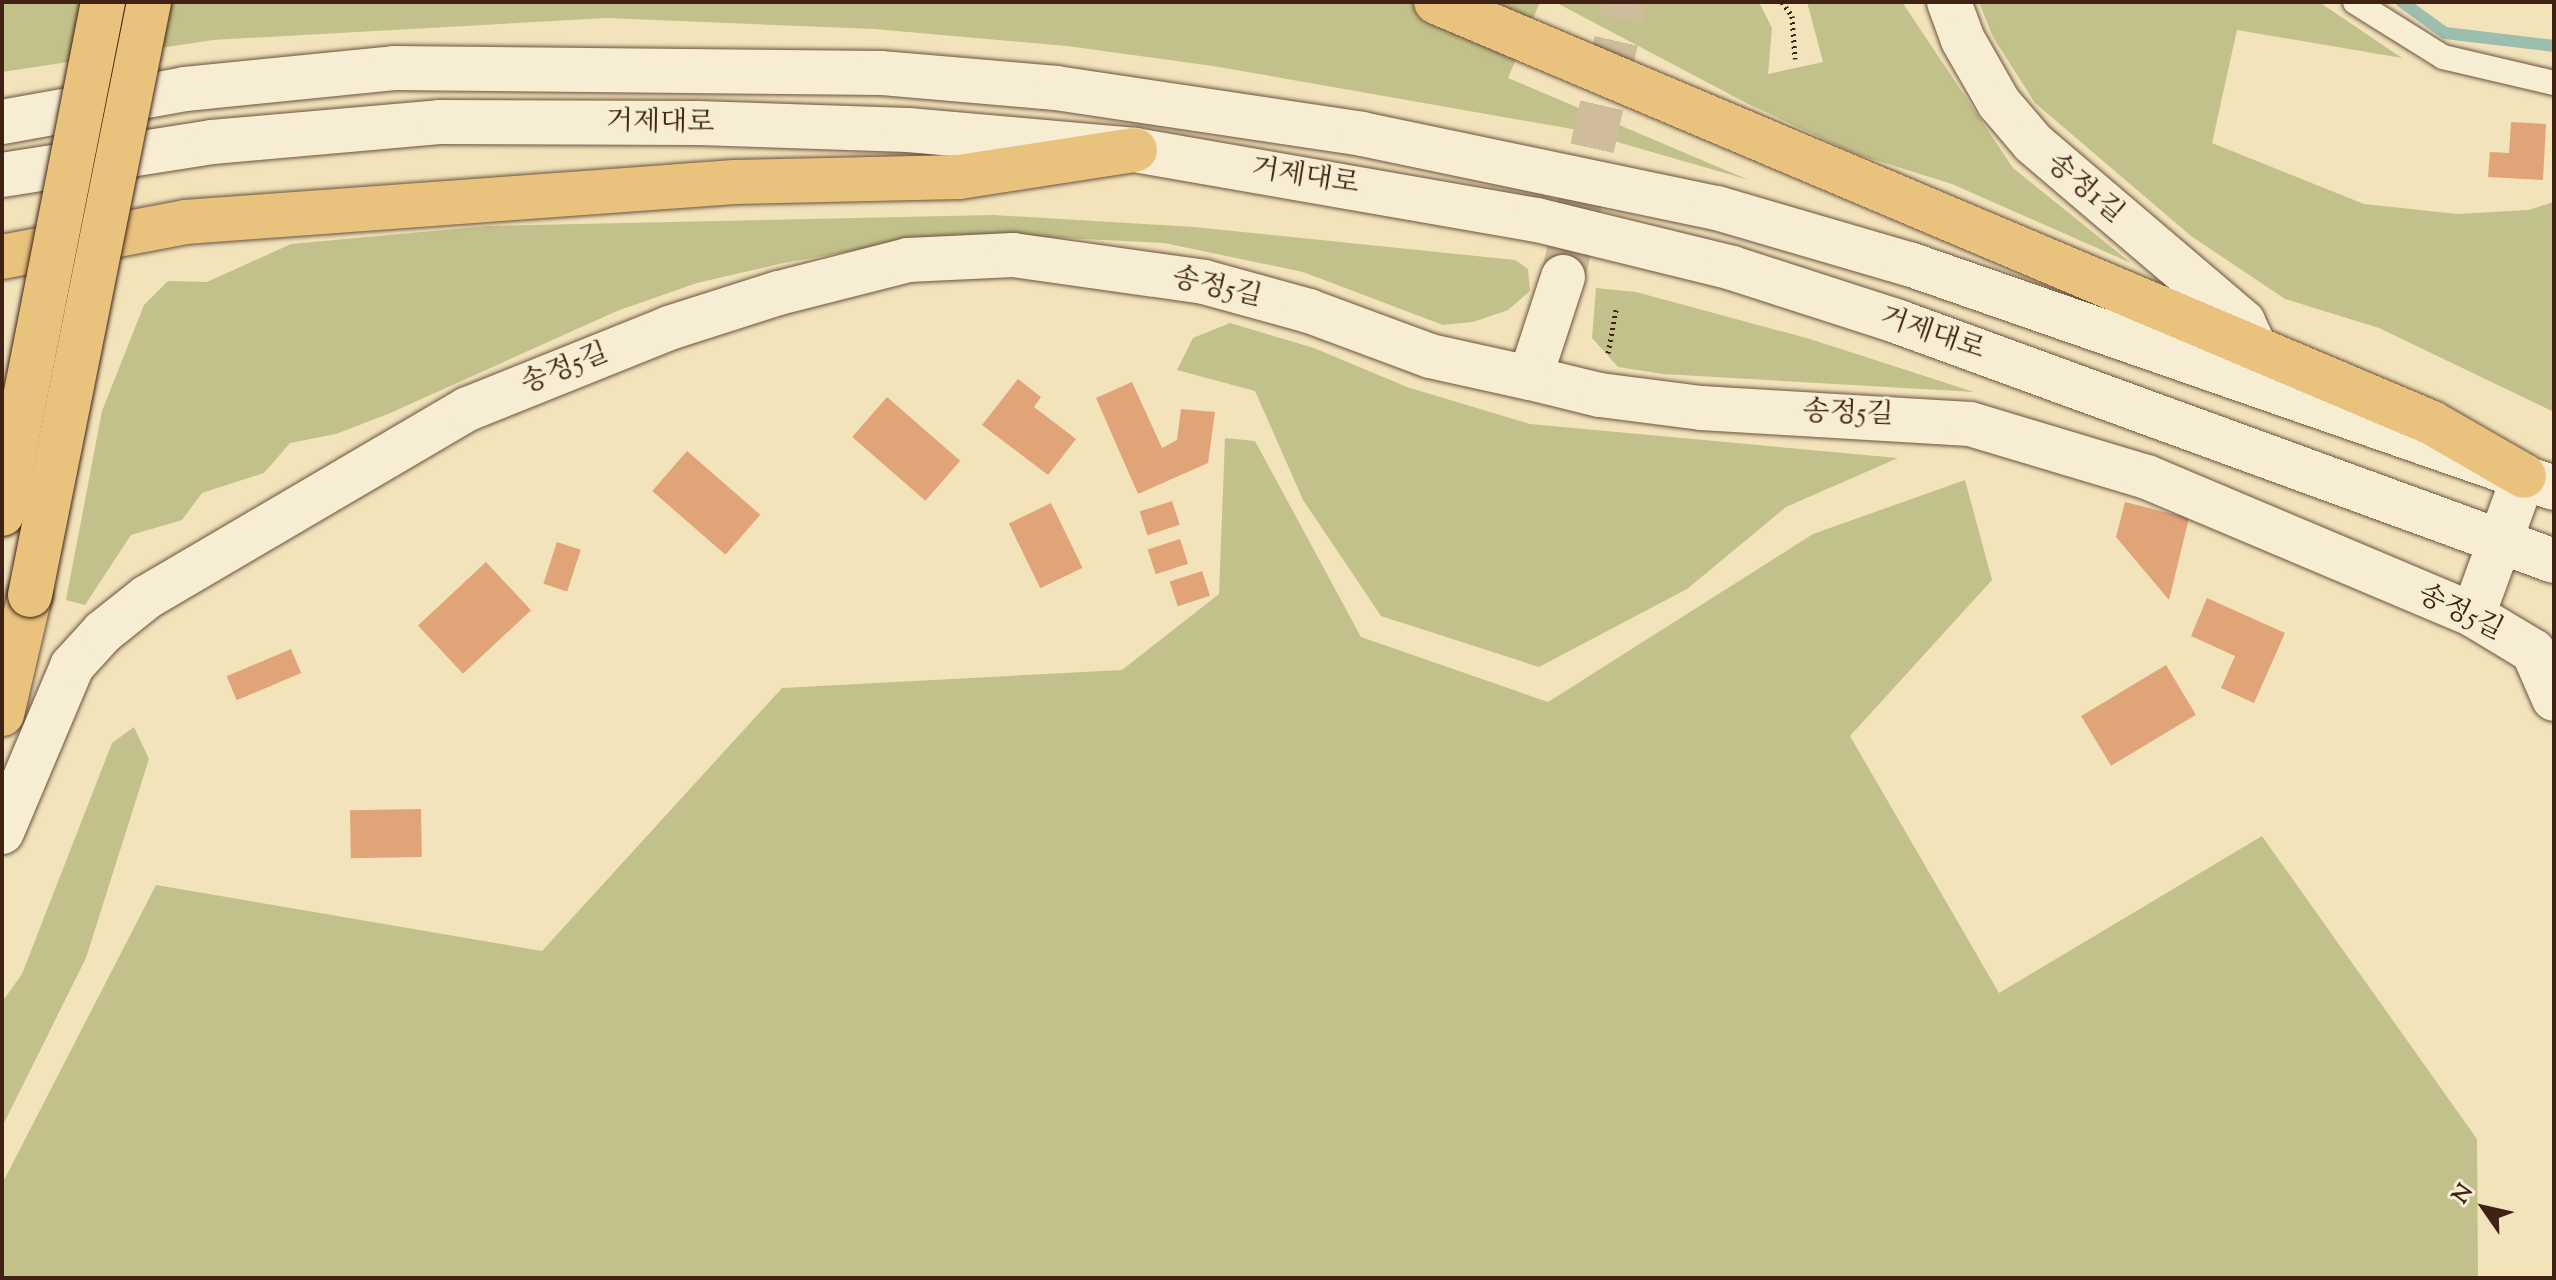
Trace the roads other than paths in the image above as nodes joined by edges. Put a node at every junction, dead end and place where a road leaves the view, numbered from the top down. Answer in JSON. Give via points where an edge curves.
{"nodes":[{"id":1,"x":103,"y":2,"type":"edge"},
{"id":2,"x":149,"y":2,"type":"edge"},
{"id":3,"x":1436,"y":2,"type":"edge"},
{"id":4,"x":1949,"y":2,"type":"edge"},
{"id":5,"x":2355,"y":2,"type":"edge"},
{"id":6,"x":2554,"y":83,"type":"edge"},
{"id":7,"x":2,"y":122,"type":"edge"},
{"id":8,"x":1135,"y":150,"type":"junction"},
{"id":9,"x":2,"y":175,"type":"edge"},
{"id":10,"x":2,"y":257,"type":"edge"},
{"id":11,"x":1563,"y":277,"type":"tunnel mouth"},
{"id":12,"x":2255,"y":348,"type":"junction"},
{"id":13,"x":1530,"y":378,"type":"junction"},
{"id":14,"x":2539,"y":482,"type":"edge"},
{"id":15,"x":2,"y":514,"type":"edge"},
{"id":16,"x":2501,"y":538,"type":"junction"},
{"id":17,"x":2554,"y":561,"type":"edge"},
{"id":18,"x":2473,"y":615,"type":"junction"},
{"id":19,"x":2554,"y":699,"type":"edge"},
{"id":20,"x":2,"y":714,"type":"edge"},
{"id":21,"x":2,"y":832,"type":"edge"}],
"edges":[{"from":1,"to":15,"type":"highway","bridge":true},
{"from":2,"to":20,"type":"highway","bridge":true},
{"from":3,"to":12,"type":"highway"},
{"from":4,"to":12,"type":"street","name":"송정1길","via":[[1963,40],[1999,103],[2033,143],[2243,322]]},
{"from":5,"to":6,"type":"lane","via":[[2443,57]]},
{"from":7,"to":14,"type":"street","name":"거제대로","via":[[185,89],[394,68],[881,73],[1056,88],[1362,134],[1717,208],[1909,264]]},
{"from":8,"to":9,"type":"street","name":"거제대로","via":[[908,130],[439,122],[212,142]]},
{"from":8,"to":10,"type":"highway","via":[[960,177],[735,182],[185,222]]},
{"from":8,"to":16,"type":"street","name":"거제대로","via":[[1522,217],[1732,268],[1896,321]]},
{"from":11,"to":13,"type":"street"},
{"from":12,"to":14,"type":"highway","via":[[2432,423]]},
{"from":13,"to":18,"type":"street","name":"송정5길","via":[[1600,395],[1701,408],[1970,424],[2147,477]]},
{"from":13,"to":21,"type":"street","name":"송정5길","via":[[1430,356],[1309,311],[1204,282],[1028,257],[908,260],[779,293],[655,333],[468,409],[147,597],[103,632],[72,666]]},
{"from":14,"to":16,"type":"street"},
{"from":16,"to":17,"type":"street","name":"거제대로"},
{"from":16,"to":18,"type":"street"},
{"from":18,"to":19,"type":"street","name":"송정5길","via":[[2533,651]]}]}
